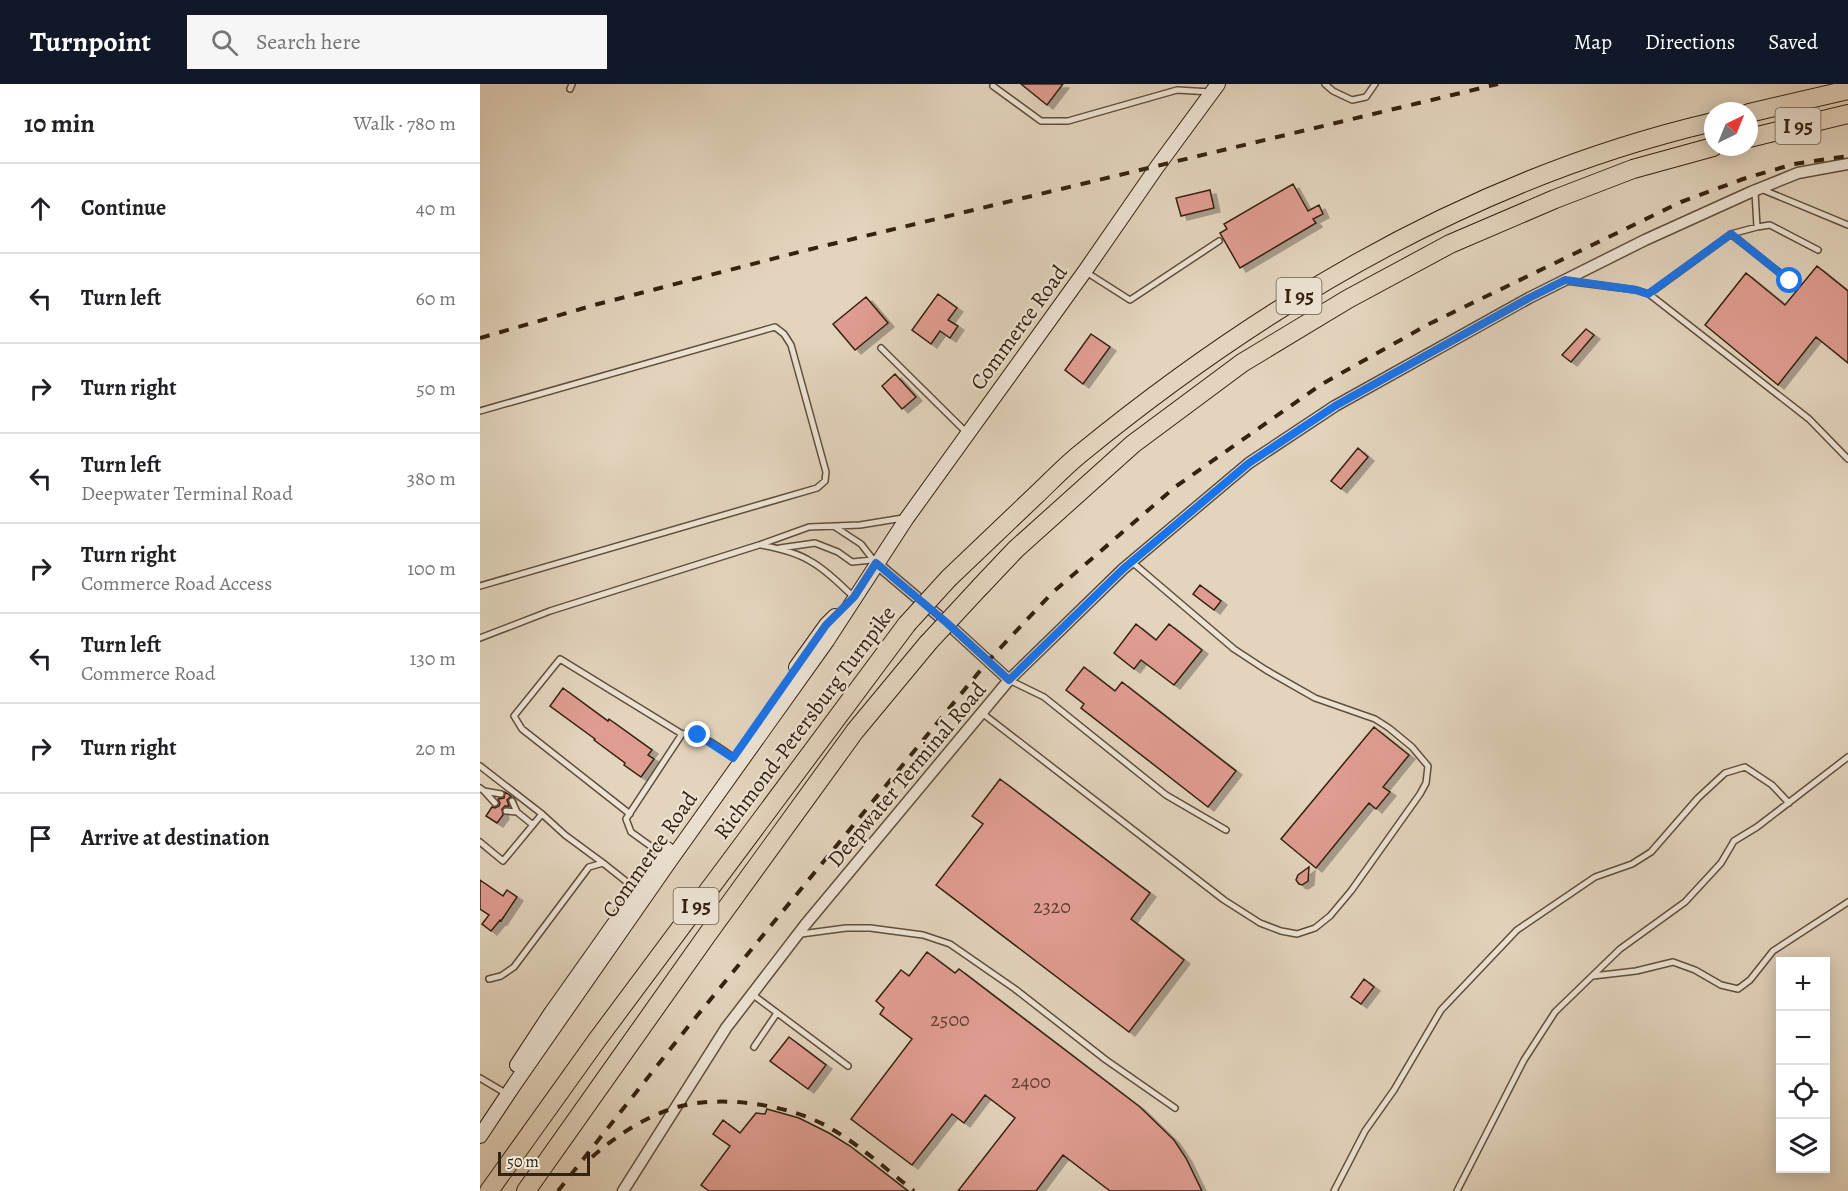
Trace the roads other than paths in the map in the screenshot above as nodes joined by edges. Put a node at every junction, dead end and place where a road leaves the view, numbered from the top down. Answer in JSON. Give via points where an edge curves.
{"nodes":[{"id":1,"x":1325,"y":84,"type":"edge"},
{"id":2,"x":1376,"y":84,"type":"edge"},
{"id":3,"x":993,"y":86,"type":"dead end"},
{"id":4,"x":1215,"y":88,"type":"edge"},
{"id":5,"x":1848,"y":90,"type":"edge"},
{"id":6,"x":1758,"y":111,"type":"edge"},
{"id":7,"x":1848,"y":114,"type":"edge"},
{"id":8,"x":1704,"y":125,"type":"edge"},
{"id":9,"x":1758,"y":136,"type":"edge"},
{"id":10,"x":1704,"y":149,"type":"edge"},
{"id":11,"x":1848,"y":164,"type":"edge"},
{"id":12,"x":1757,"y":189,"type":"junction"},
{"id":13,"x":1848,"y":225,"type":"edge"},
{"id":14,"x":1757,"y":227,"type":"junction"},
{"id":15,"x":1731,"y":234,"type":"junction"},
{"id":16,"x":1219,"y":241,"type":"dead end"},
{"id":17,"x":1818,"y":250,"type":"dead end"},
{"id":18,"x":1085,"y":272,"type":"junction"},
{"id":19,"x":1565,"y":280,"type":"junction"},
{"id":20,"x":1790,"y":281,"type":"dead end"},
{"id":21,"x":1648,"y":294,"type":"junction"},
{"id":22,"x":881,"y":348,"type":"dead end"},
{"id":23,"x":480,"y":411,"type":"edge"},
{"id":24,"x":967,"y":433,"type":"junction"},
{"id":25,"x":1848,"y":459,"type":"edge"},
{"id":26,"x":907,"y":518,"type":"junction"},
{"id":27,"x":834,"y":526,"type":"junction"},
{"id":28,"x":759,"y":545,"type":"junction"},
{"id":29,"x":779,"y":549,"type":"junction"},
{"id":30,"x":874,"y":562,"type":"junction"},
{"id":31,"x":1132,"y":562,"type":"junction"},
{"id":32,"x":480,"y":586,"type":"edge"},
{"id":33,"x":854,"y":597,"type":"junction"},
{"id":34,"x":480,"y":638,"type":"edge"},
{"id":35,"x":1009,"y":680,"type":"junction"},
{"id":36,"x":982,"y":713,"type":"junction"},
{"id":37,"x":682,"y":734,"type":"junction"},
{"id":38,"x":1848,"y":757,"type":"edge"},
{"id":39,"x":736,"y":760,"type":"junction"},
{"id":40,"x":480,"y":766,"type":"edge"},
{"id":41,"x":482,"y":789,"type":"edge"},
{"id":42,"x":501,"y":794,"type":"dead end"},
{"id":43,"x":512,"y":801,"type":"dead end"},
{"id":44,"x":495,"y":803,"type":"dead end"},
{"id":45,"x":1789,"y":803,"type":"junction"},
{"id":46,"x":506,"y":811,"type":"dead end"},
{"id":47,"x":517,"y":812,"type":"junction"},
{"id":48,"x":542,"y":814,"type":"junction"},
{"id":49,"x":630,"y":814,"type":"junction"},
{"id":50,"x":533,"y":825,"type":"junction"},
{"id":51,"x":1226,"y":830,"type":"dead end"},
{"id":52,"x":480,"y":842,"type":"edge"},
{"id":53,"x":666,"y":858,"type":"junction"},
{"id":54,"x":603,"y":863,"type":"junction"},
{"id":55,"x":641,"y":894,"type":"junction"},
{"id":56,"x":1848,"y":902,"type":"edge"},
{"id":57,"x":799,"y":934,"type":"junction"},
{"id":58,"x":1592,"y":976,"type":"junction"},
{"id":59,"x":489,"y":979,"type":"dead end"},
{"id":60,"x":752,"y":994,"type":"junction"},
{"id":61,"x":777,"y":1013,"type":"junction"},
{"id":62,"x":754,"y":1047,"type":"dead end"},
{"id":63,"x":848,"y":1066,"type":"dead end"},
{"id":64,"x":480,"y":1078,"type":"edge"},
{"id":65,"x":503,"y":1093,"type":"junction"},
{"id":66,"x":1175,"y":1108,"type":"dead end"},
{"id":67,"x":480,"y":1120,"type":"edge"},
{"id":68,"x":480,"y":1136,"type":"edge"},
{"id":69,"x":489,"y":1191,"type":"edge"},
{"id":70,"x":526,"y":1191,"type":"edge"},
{"id":71,"x":624,"y":1191,"type":"edge"},
{"id":72,"x":1334,"y":1191,"type":"edge"},
{"id":73,"x":1457,"y":1191,"type":"edge"}],
"edges":[{"from":1,"to":2,"type":"lane","via":[[1352,100],[1366,97]]},
{"from":3,"to":4,"type":"lane","via":[[1041,121],[1068,121],[1177,90]]},
{"from":4,"to":18,"type":"main road","name":"Commerce Road"},
{"from":5,"to":6,"type":"highway","number":"I 95"},
{"from":7,"to":9,"type":"highway","number":"I 95"},
{"from":8,"to":69,"type":"highway","name":"Richmond-Petersburg Turnpike","number":"I 95","bridge":true,"via":[[1578,160],[1396,242],[1290,301],[1179,376],[1078,455],[949,578],[907,624]]},
{"from":10,"to":70,"type":"highway","name":"Richmond-Petersburg Turnpike","number":"I 95","bridge":true,"via":[[1633,169],[1450,244],[1242,363],[1133,444],[1016,549],[928,643],[855,731]]},
{"from":11,"to":12,"type":"street","name":"Deepwater Terminal Road","via":[[1798,174]]},
{"from":12,"to":13,"type":"lane"},
{"from":12,"to":14,"type":"lane"},
{"from":12,"to":19,"type":"street","name":"Deepwater Terminal Road"},
{"from":14,"to":15,"type":"lane"},
{"from":14,"to":17,"type":"lane","via":[[1770,225]]},
{"from":15,"to":20,"type":"lane"},
{"from":15,"to":21,"type":"lane"},
{"from":16,"to":18,"type":"lane","via":[[1130,300]]},
{"from":18,"to":24,"type":"main road","name":"Commerce Road"},
{"from":19,"to":21,"type":"lane"},
{"from":19,"to":31,"type":"street","name":"Deepwater Terminal Road","via":[[1335,406],[1249,463]]},
{"from":21,"to":25,"type":"lane","via":[[1809,419]]},
{"from":22,"to":24,"type":"lane"},
{"from":23,"to":32,"type":"lane","via":[[775,327],[790,345],[826,472],[825,481],[817,488]]},
{"from":24,"to":26,"type":"main road","name":"Commerce Road"},
{"from":26,"to":27,"type":"lane"},
{"from":26,"to":30,"type":"main road","name":"Commerce Road"},
{"from":27,"to":28,"type":"lane","via":[[809,527]]},
{"from":27,"to":30,"type":"lane","via":[[861,544]]},
{"from":28,"to":29,"type":"lane"},
{"from":28,"to":34,"type":"lane","via":[[550,611]]},
{"from":29,"to":30,"type":"lane","via":[[815,543],[852,562]]},
{"from":29,"to":33,"type":"lane","via":[[810,560]]},
{"from":30,"to":33,"type":"main road","name":"Commerce Road"},
{"from":30,"to":35,"type":"street"},
{"from":31,"to":35,"type":"street","name":"Deepwater Terminal Road"},
{"from":31,"to":36,"type":"lane","via":[[1234,649],[1315,698],[1375,719],[1412,747],[1428,766],[1420,794],[1330,916],[1297,934],[1260,923],[1224,900]]},
{"from":33,"to":39,"type":"main road","name":"Commerce Road","via":[[826,641]]},
{"from":35,"to":36,"type":"street","name":"Deepwater Terminal Road"},
{"from":35,"to":51,"type":"lane","via":[[1044,697],[1166,795]]},
{"from":36,"to":57,"type":"street","name":"Deepwater Terminal Road"},
{"from":37,"to":39,"type":"lane","via":[[698,735]]},
{"from":37,"to":49,"type":"lane"},
{"from":37,"to":49,"type":"lane","via":[[560,658],[514,716],[522,729]]},
{"from":38,"to":45,"type":"lane"},
{"from":39,"to":53,"type":"main road","name":"Commerce Road"},
{"from":40,"to":48,"type":"lane"},
{"from":41,"to":42,"type":"lane"},
{"from":41,"to":44,"type":"lane"},
{"from":43,"to":47,"type":"lane"},
{"from":45,"to":58,"type":"lane","via":[[1734,841],[1721,863],[1685,902],[1620,949]]},
{"from":45,"to":72,"type":"lane","via":[[1772,785],[1744,767],[1725,773],[1652,852],[1595,877],[1517,930],[1441,1010],[1365,1131]]},
{"from":46,"to":47,"type":"lane"},
{"from":47,"to":50,"type":"lane"},
{"from":48,"to":50,"type":"lane"},
{"from":48,"to":54,"type":"lane"},
{"from":49,"to":53,"type":"lane","via":[[626,819],[631,832]]},
{"from":50,"to":52,"type":"lane","via":[[503,861]]},
{"from":53,"to":55,"type":"main road","name":"Commerce Road"},
{"from":54,"to":55,"type":"lane"},
{"from":54,"to":59,"type":"lane","via":[[589,867],[514,967]]},
{"from":55,"to":65,"type":"main road","name":"Commerce Road"},
{"from":56,"to":58,"type":"lane","via":[[1773,951],[1738,989],[1673,962]]},
{"from":57,"to":60,"type":"street","name":"Deepwater Terminal Road"},
{"from":57,"to":66,"type":"lane","via":[[870,928],[923,935],[950,944]]},
{"from":58,"to":73,"type":"lane","via":[[1555,1012],[1524,1060]]},
{"from":60,"to":61,"type":"lane"},
{"from":60,"to":71,"type":"street","name":"Deepwater Terminal Road","via":[[726,1028]]},
{"from":61,"to":62,"type":"lane"},
{"from":61,"to":63,"type":"lane"},
{"from":64,"to":65,"type":"lane"},
{"from":65,"to":67,"type":"main road","name":"Commerce Road"},
{"from":65,"to":68,"type":"main road","name":"Commerce Road"}]}
